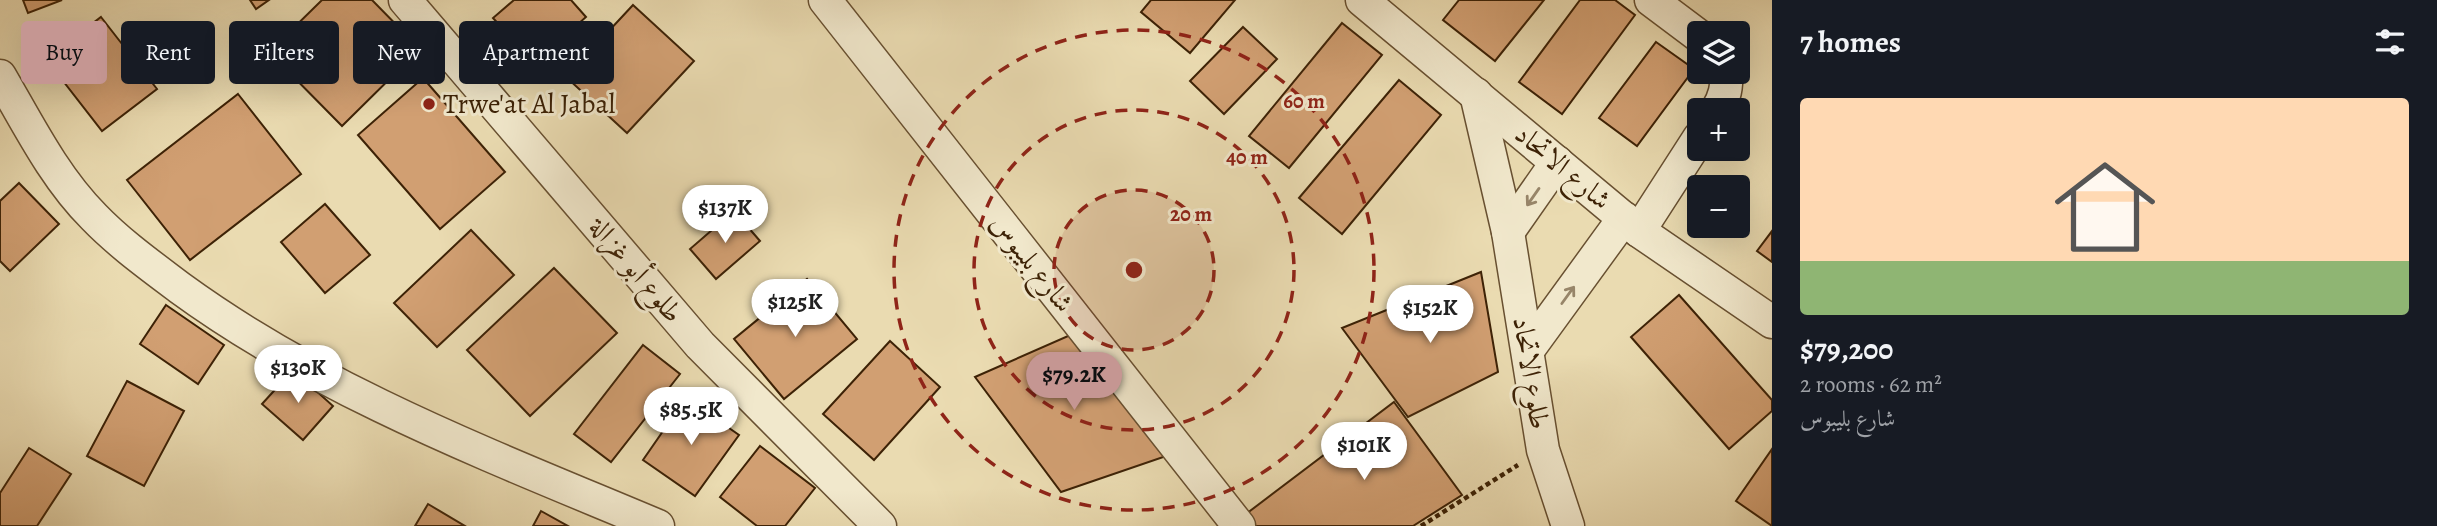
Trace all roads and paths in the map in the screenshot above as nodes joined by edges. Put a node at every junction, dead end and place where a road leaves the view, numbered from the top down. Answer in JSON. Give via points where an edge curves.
{"nodes":[{"id":1,"x":405,"y":0,"type":"edge"},
{"id":2,"x":825,"y":0,"type":"edge"},
{"id":3,"x":1362,"y":0,"type":"edge"},
{"id":4,"x":1651,"y":0,"type":"edge"},
{"id":5,"x":1687,"y":27,"type":"edge"},
{"id":6,"x":0,"y":76,"type":"edge"},
{"id":7,"x":1476,"y":94,"type":"junction"},
{"id":8,"x":1687,"y":153,"type":"edge"},
{"id":9,"x":1557,"y":162,"type":"junction"},
{"id":10,"x":1631,"y":225,"type":"junction"},
{"id":11,"x":1508,"y":232,"type":"junction"},
{"id":12,"x":1772,"y":322,"type":"edge"},
{"id":13,"x":1528,"y":350,"type":"junction"},
{"id":14,"x":1543,"y":450,"type":"junction"},
{"id":15,"x":658,"y":526,"type":"edge"},
{"id":16,"x":880,"y":526,"type":"edge"},
{"id":17,"x":1240,"y":526,"type":"edge"},
{"id":18,"x":1421,"y":526,"type":"edge"},
{"id":19,"x":1568,"y":526,"type":"edge"}],
"edges":[{"from":1,"to":16,"type":"street","name":"طلوع أبو غزالة","via":[[700,345]]},
{"from":2,"to":17,"type":"street","name":"شارع بليبوس"},
{"from":3,"to":7,"type":"street","name":"شارع الاتحاد"},
{"from":4,"to":5,"type":"street"},
{"from":6,"to":15,"type":"street","via":[[53,166],[94,217],[215,314],[319,375],[471,447]]},
{"from":7,"to":9,"type":"street","name":"شارع الاتحاد"},
{"from":7,"to":11,"type":"street","name":"طلوع الاتحاد"},
{"from":8,"to":10,"type":"street"},
{"from":9,"to":10,"type":"street","name":"شارع الاتحاد"},
{"from":9,"to":11,"type":"street","one_way":true},
{"from":10,"to":12,"type":"street","name":"شارع الاتحاد"},
{"from":13,"to":10,"type":"street","one_way":true},
{"from":11,"to":13,"type":"street","name":"طلوع الاتحاد"},
{"from":13,"to":14,"type":"street","name":"طلوع الاتحاد"},
{"from":14,"to":18,"type":"path"},
{"from":14,"to":19,"type":"street","name":"طلوع الاتحاد"}]}
